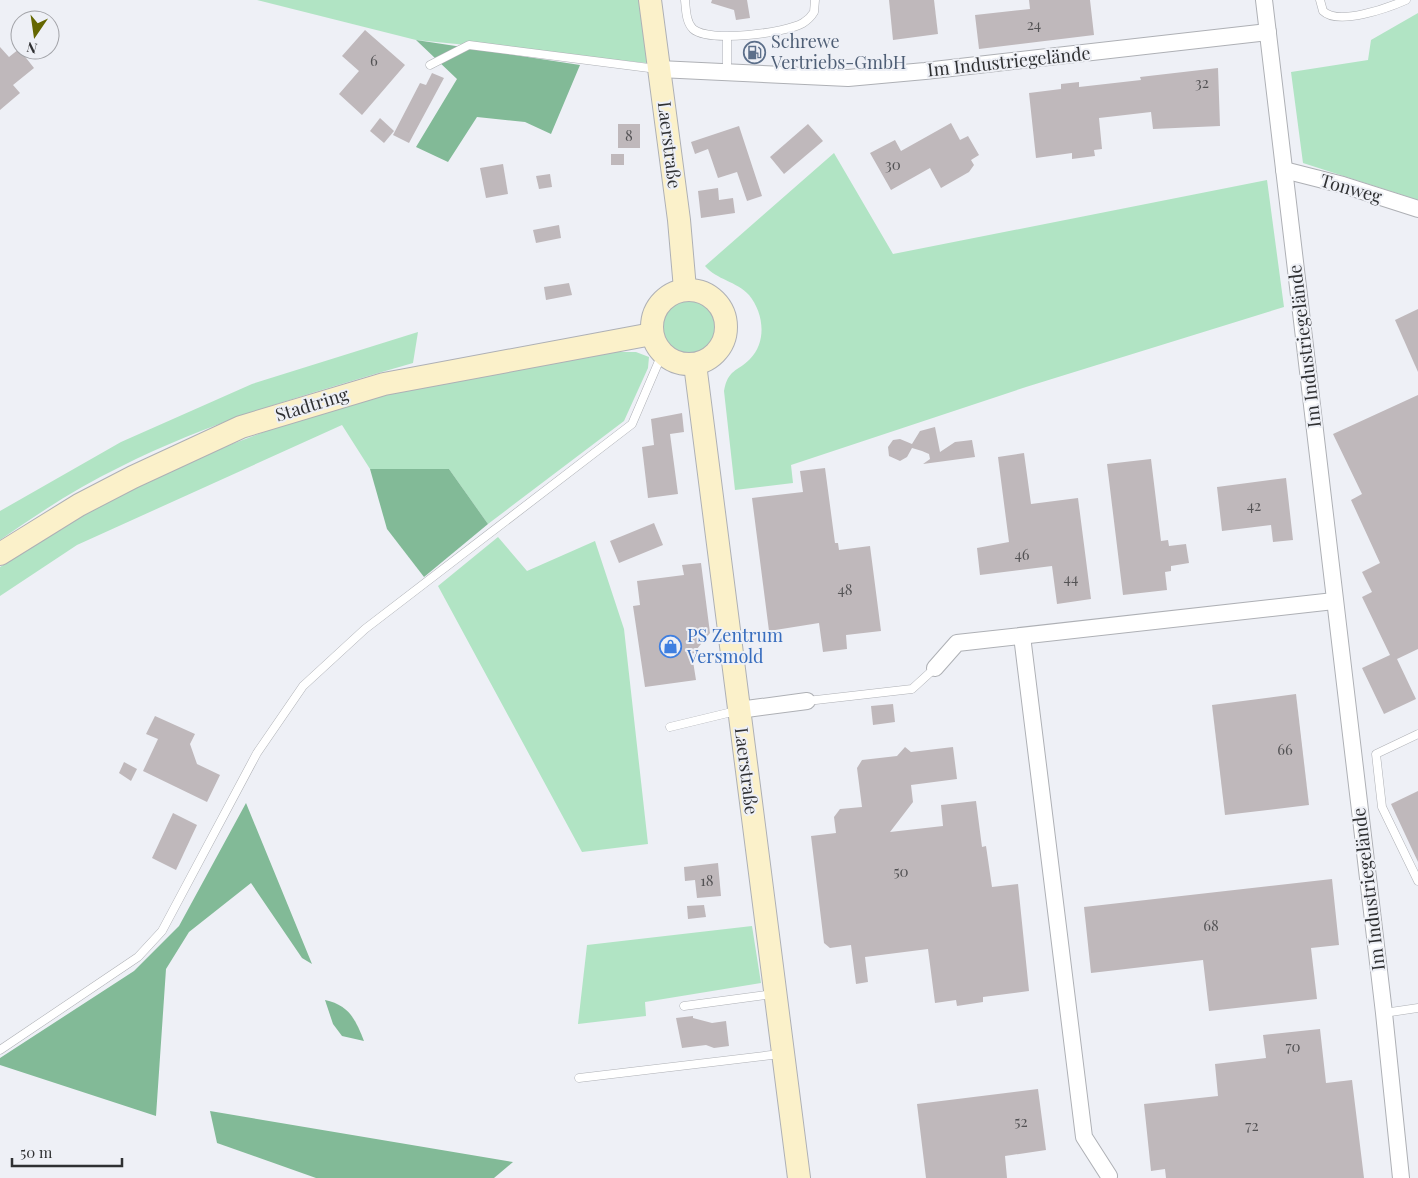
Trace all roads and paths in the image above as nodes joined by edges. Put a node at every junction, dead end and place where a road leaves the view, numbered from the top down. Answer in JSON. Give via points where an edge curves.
{"nodes":[{"id":1,"x":650,"y":0,"type":"edge"},
{"id":2,"x":685,"y":0,"type":"edge"},
{"id":3,"x":815,"y":0,"type":"edge"},
{"id":4,"x":1264,"y":0,"type":"edge"},
{"id":5,"x":1320,"y":0,"type":"edge"},
{"id":6,"x":1406,"y":0,"type":"edge"},
{"id":7,"x":1268,"y":32,"type":"junction"},
{"id":8,"x":727,"y":37,"type":"junction"},
{"id":9,"x":430,"y":65,"type":"dead end"},
{"id":10,"x":659,"y":69,"type":"junction"},
{"id":11,"x":727,"y":72,"type":"junction"},
{"id":12,"x":1284,"y":170,"type":"junction"},
{"id":13,"x":1418,"y":209,"type":"edge"},
{"id":14,"x":685,"y":289,"type":"junction"},
{"id":15,"x":652,"y":334,"type":"junction"},
{"id":16,"x":662,"y":354,"type":"junction"},
{"id":17,"x":695,"y":364,"type":"junction"},
{"id":18,"x":0,"y":554,"type":"edge"},
{"id":19,"x":1334,"y":600,"type":"junction"},
{"id":20,"x":1022,"y":636,"type":"junction"},
{"id":21,"x":935,"y":668,"type":"joint"},
{"id":22,"x":807,"y":701,"type":"joint"},
{"id":23,"x":739,"y":710,"type":"junction"},
{"id":24,"x":670,"y":727,"type":"dead end"},
{"id":25,"x":1418,"y":734,"type":"edge"},
{"id":26,"x":1418,"y":881,"type":"edge"},
{"id":27,"x":775,"y":994,"type":"junction"},
{"id":28,"x":684,"y":1006,"type":"dead end"},
{"id":29,"x":1418,"y":1008,"type":"edge"},
{"id":30,"x":1384,"y":1013,"type":"junction"},
{"id":31,"x":0,"y":1050,"type":"edge"},
{"id":32,"x":783,"y":1054,"type":"junction"},
{"id":33,"x":579,"y":1078,"type":"dead end"},
{"id":34,"x":1109,"y":1176,"type":"dead end"},
{"id":35,"x":799,"y":1178,"type":"edge"},
{"id":36,"x":1401,"y":1178,"type":"edge"}],
"edges":[{"from":1,"to":10,"type":"main road","name":"Laerstraße"},
{"from":2,"to":8,"type":"lane","via":[[692,29],[709,36]]},
{"from":3,"to":8,"type":"lane","via":[[814,12],[802,24]]},
{"from":4,"to":7,"type":"street","name":"Im Industriegelände"},
{"from":5,"to":6,"type":"lane","via":[[1323,11],[1336,18]]},
{"from":7,"to":11,"type":"street","name":"Im Industriegelände","via":[[848,78]]},
{"from":7,"to":12,"type":"street","name":"Im Industriegelände"},
{"from":8,"to":11,"type":"lane"},
{"from":9,"to":10,"type":"lane","via":[[469,45]]},
{"from":10,"to":11,"type":"street","name":"Im Industriegelände"},
{"from":10,"to":14,"type":"main road","name":"Laerstraße"},
{"from":12,"to":13,"type":"street","name":"Tonweg"},
{"from":12,"to":19,"type":"street","name":"Im Industriegelände"},
{"from":14,"to":15,"type":"main road","via":[[659,303]]},
{"from":14,"to":17,"type":"main road","via":[[706,293],[715,299],[726,317],[727,328],[718,352]]},
{"from":15,"to":16,"type":"main road"},
{"from":15,"to":18,"type":"main road","name":"Stadtring","via":[[384,384],[241,427],[133,476]]},
{"from":16,"to":17,"type":"main road","via":[[677,362]]},
{"from":16,"to":31,"type":"lane","via":[[632,424],[365,629],[303,686],[257,753],[162,931],[138,957]]},
{"from":17,"to":23,"type":"main road","name":"Laerstraße"},
{"from":19,"to":20,"type":"street"},
{"from":19,"to":30,"type":"street","name":"Im Industriegelände"},
{"from":20,"to":21,"type":"street","via":[[957,644]]},
{"from":20,"to":34,"type":"street","via":[[1084,1137]]},
{"from":21,"to":22,"type":"lane","via":[[912,689]]},
{"from":22,"to":23,"type":"street"},
{"from":23,"to":24,"type":"lane"},
{"from":23,"to":27,"type":"main road","name":"Laerstraße"},
{"from":25,"to":26,"type":"lane","via":[[1376,754],[1382,807]]},
{"from":27,"to":28,"type":"lane"},
{"from":27,"to":32,"type":"main road","name":"Laerstraße"},
{"from":29,"to":30,"type":"lane"},
{"from":30,"to":36,"type":"street","name":"Im Industriegelände"},
{"from":32,"to":33,"type":"lane"},
{"from":32,"to":35,"type":"main road","name":"Laerstraße"}]}
